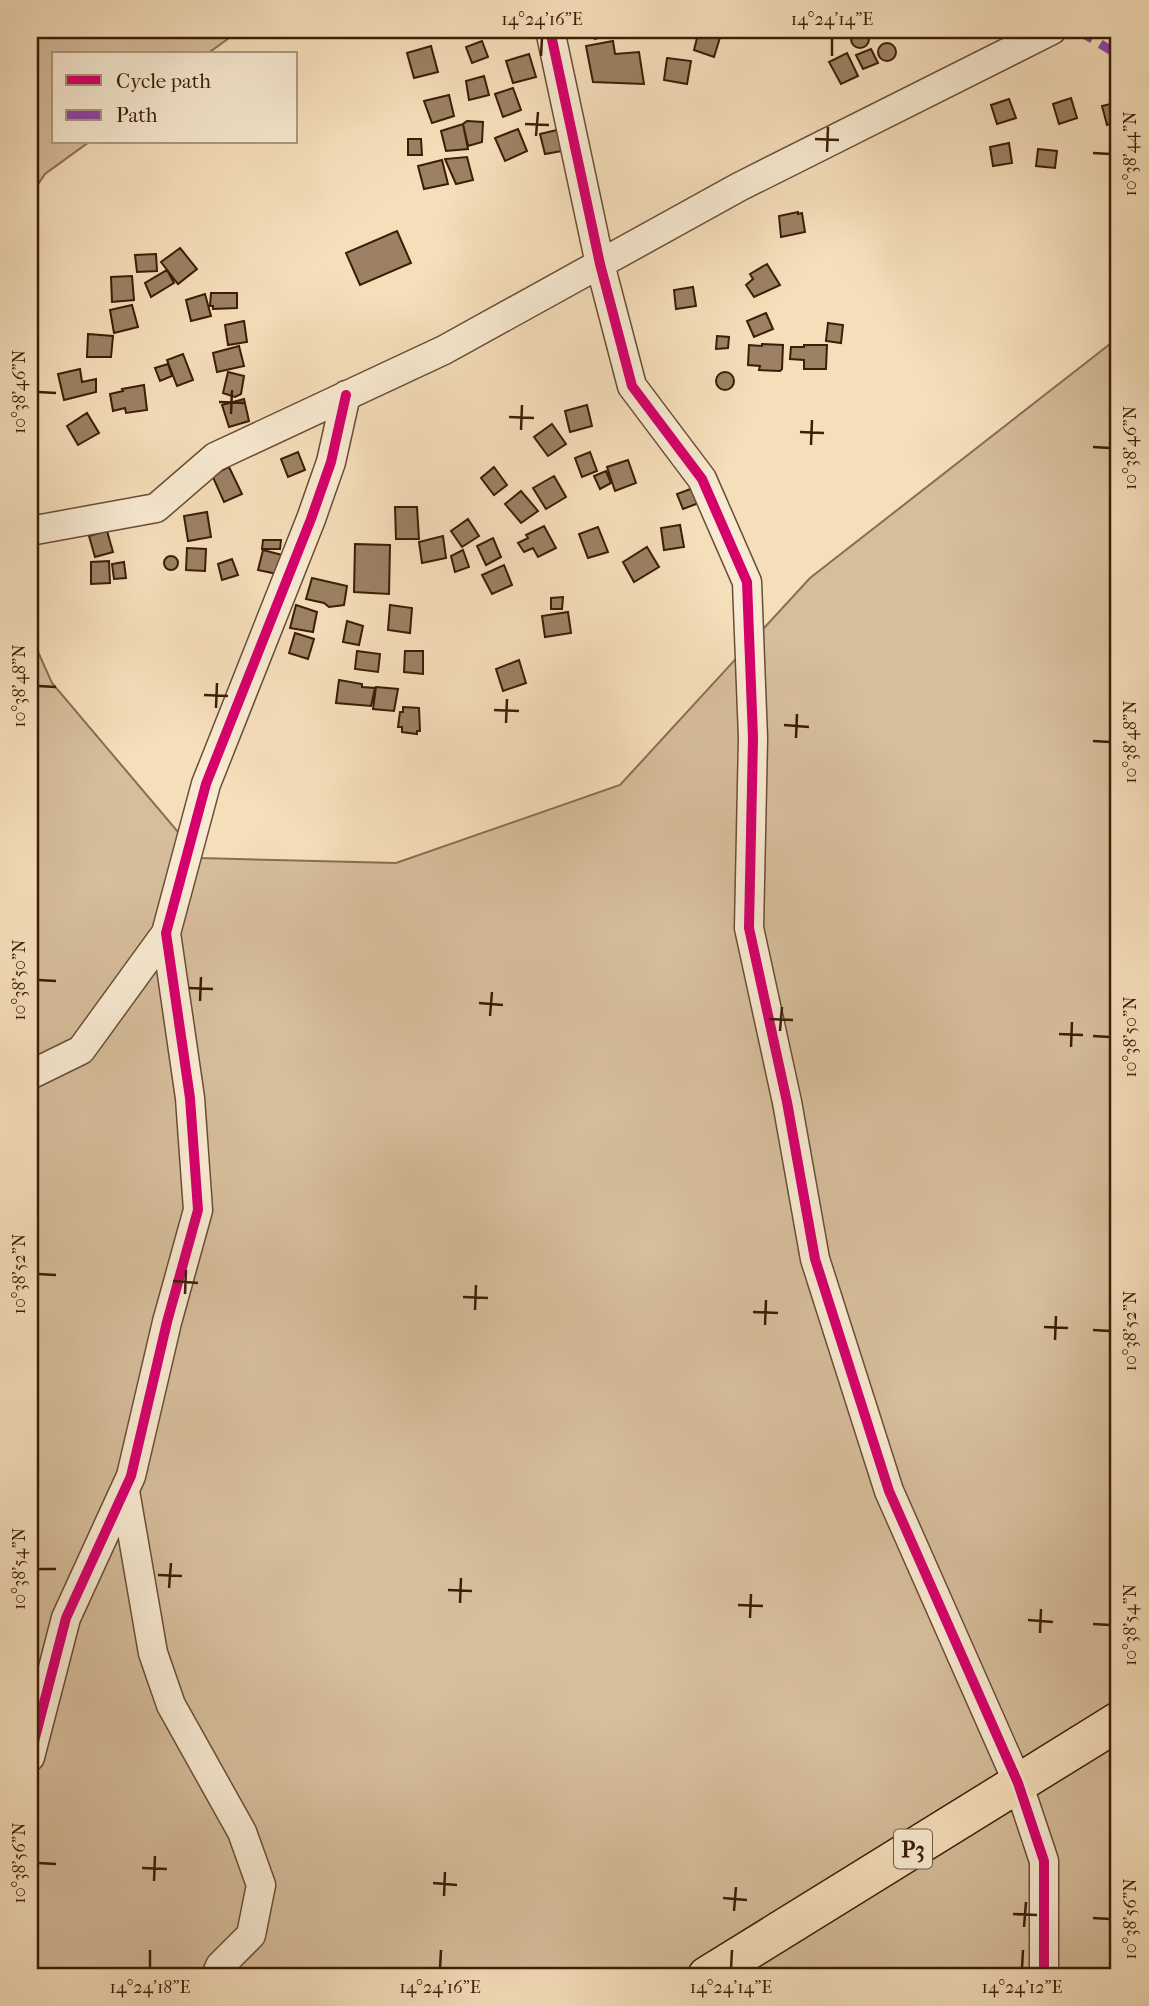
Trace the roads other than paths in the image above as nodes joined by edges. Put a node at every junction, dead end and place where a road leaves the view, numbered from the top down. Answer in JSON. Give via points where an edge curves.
{"nodes":[{"id":1,"x":550,"y":30,"type":"edge"},
{"id":2,"x":1052,"y":30,"type":"edge"},
{"id":3,"x":600,"y":264,"type":"junction"},
{"id":4,"x":346,"y":396,"type":"junction"},
{"id":5,"x":30,"y":531,"type":"edge"},
{"id":6,"x":166,"y":933,"type":"junction"},
{"id":7,"x":30,"y":1075,"type":"edge"},
{"id":8,"x":125,"y":1491,"type":"junction"},
{"id":9,"x":1119,"y":1721,"type":"edge"},
{"id":10,"x":30,"y":1757,"type":"edge"},
{"id":11,"x":1018,"y":1783,"type":"junction"},
{"id":12,"x":216,"y":1976,"type":"edge"},
{"id":13,"x":707,"y":1976,"type":"edge"},
{"id":14,"x":1044,"y":1976,"type":"edge"}],
"edges":[{"from":1,"to":3,"type":"street"},
{"from":2,"to":3,"type":"street","via":[[739,187]]},
{"from":3,"to":4,"type":"street","via":[[444,350]]},
{"from":3,"to":11,"type":"street","via":[[632,386],[702,479],[747,582],[753,738],[748,929],[787,1102],[815,1259],[889,1491]]},
{"from":4,"to":5,"type":"street","via":[[215,457],[156,508]]},
{"from":4,"to":6,"type":"street","via":[[331,462],[311,519],[206,784]]},
{"from":6,"to":7,"type":"street","via":[[81,1050]]},
{"from":6,"to":8,"type":"street","via":[[190,1098],[198,1210]]},
{"from":8,"to":10,"type":"street","via":[[66,1618]]},
{"from":8,"to":12,"type":"street","via":[[153,1653],[171,1706],[243,1832],[261,1885],[251,1935]]},
{"from":9,"to":11,"type":"main road","number":"P3"},
{"from":11,"to":13,"type":"main road","number":"P3"},
{"from":11,"to":14,"type":"street","via":[[1044,1861]]}]}
